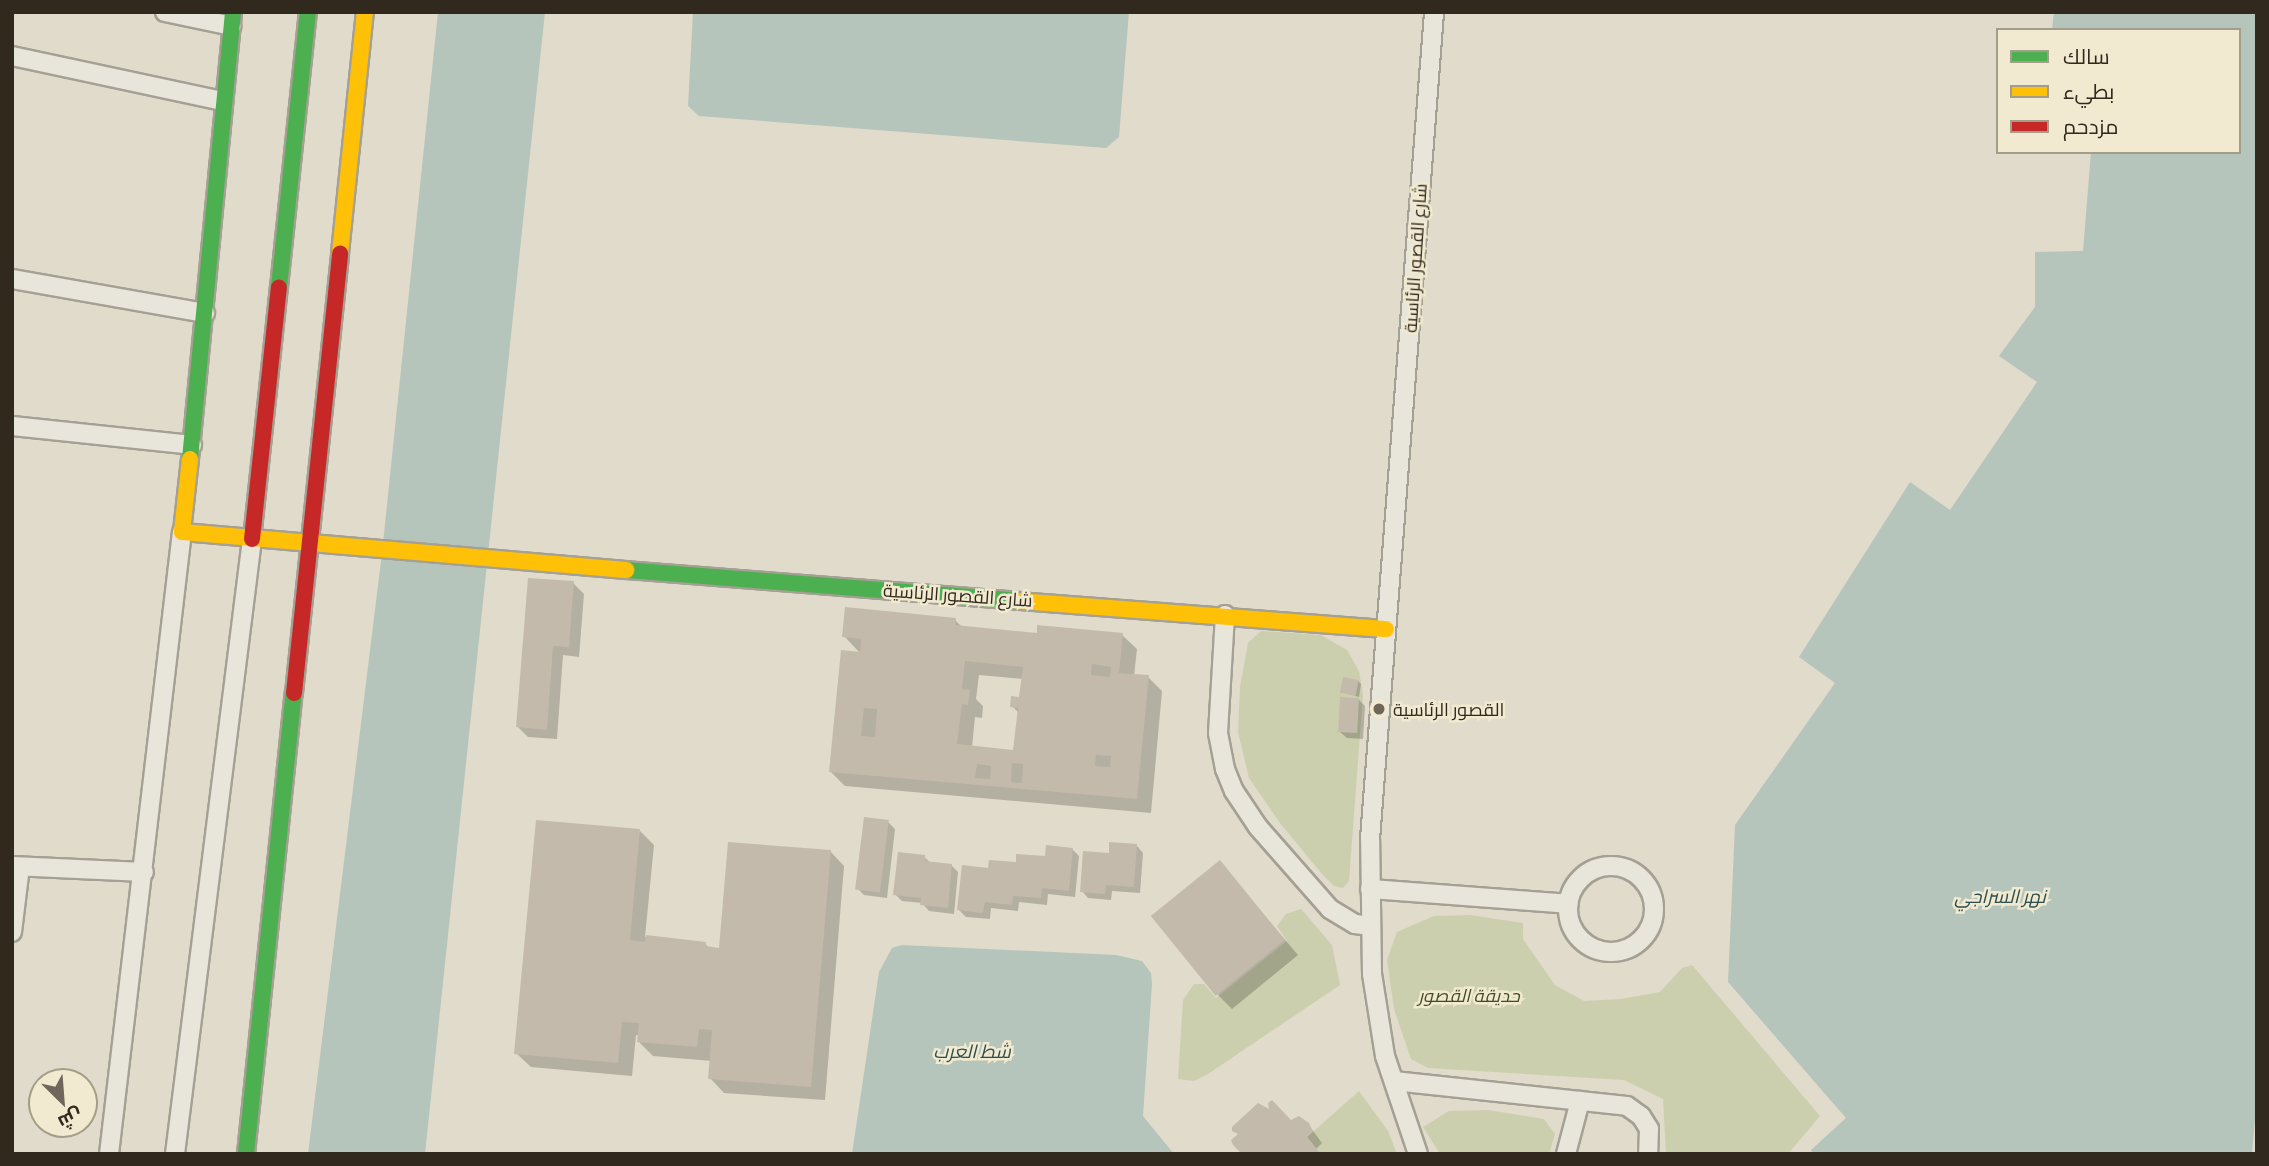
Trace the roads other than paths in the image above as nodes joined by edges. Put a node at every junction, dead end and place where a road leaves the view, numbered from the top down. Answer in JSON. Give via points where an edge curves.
{"nodes":[{"id":1,"x":165,"y":12,"type":"edge"},
{"id":2,"x":308,"y":12,"type":"edge"},
{"id":3,"x":365,"y":12,"type":"edge"},
{"id":4,"x":1434,"y":12,"type":"edge"},
{"id":5,"x":232,"y":19,"type":"edge"},
{"id":6,"x":12,"y":56,"type":"edge"},
{"id":7,"x":222,"y":101,"type":"junction"},
{"id":8,"x":12,"y":279,"type":"edge"},
{"id":9,"x":205,"y":313,"type":"junction"},
{"id":10,"x":12,"y":426,"type":"edge"},
{"id":11,"x":192,"y":445,"type":"junction"},
{"id":12,"x":182,"y":532,"type":"junction"},
{"id":13,"x":252,"y":539,"type":"junction"},
{"id":14,"x":309,"y":544,"type":"junction"},
{"id":15,"x":1225,"y":615,"type":"junction"},
{"id":16,"x":1386,"y":629,"type":"junction"},
{"id":17,"x":16,"y":867,"type":"edge"},
{"id":18,"x":145,"y":872,"type":"junction"},
{"id":19,"x":1370,"y":888,"type":"junction"},
{"id":20,"x":1568,"y":904,"type":"junction"},
{"id":21,"x":1371,"y":926,"type":"junction"},
{"id":22,"x":12,"y":932,"type":"edge"},
{"id":23,"x":1394,"y":1081,"type":"junction"},
{"id":24,"x":1580,"y":1101,"type":"junction"},
{"id":25,"x":109,"y":1154,"type":"edge"},
{"id":26,"x":175,"y":1154,"type":"edge"},
{"id":27,"x":246,"y":1154,"type":"edge"},
{"id":28,"x":1418,"y":1154,"type":"edge"},
{"id":29,"x":1566,"y":1154,"type":"edge"},
{"id":30,"x":1647,"y":1154,"type":"edge"}],
"edges":[{"from":1,"to":5,"type":"street"},
{"from":2,"to":13,"type":"main road"},
{"from":3,"to":14,"type":"main road"},
{"from":4,"to":16,"type":"street","name":"شارع القصور الرئاسية"},
{"from":5,"to":7,"type":"main road"},
{"from":6,"to":7,"type":"street"},
{"from":7,"to":9,"type":"main road"},
{"from":8,"to":9,"type":"street"},
{"from":9,"to":11,"type":"main road"},
{"from":10,"to":11,"type":"street"},
{"from":11,"to":12,"type":"main road"},
{"from":12,"to":13,"type":"main road","name":"شارع القصور الرئاسية"},
{"from":12,"to":18,"type":"street"},
{"from":13,"to":14,"type":"main road","name":"شارع القصور الرئاسية"},
{"from":13,"to":26,"type":"street"},
{"from":14,"to":15,"type":"main road","name":"شارع القصور الرئاسية"},
{"from":14,"to":27,"type":"main road"},
{"from":15,"to":16,"type":"main road","name":"شارع القصور الرئاسية"},
{"from":15,"to":21,"type":"street","via":[[1218,733],[1234,790],[1258,827],[1330,909],[1355,924]]},
{"from":16,"to":19,"type":"street","name":"شارع القصور الرئاسية"},
{"from":17,"to":18,"type":"street"},
{"from":17,"to":22,"type":"street"},
{"from":18,"to":25,"type":"street"},
{"from":19,"to":20,"type":"street"},
{"from":19,"to":21,"type":"street","name":"شارع القصور الرئاسية"},
{"from":20,"to":20,"type":"street","via":[[1574,931],[1583,942],[1609,952],[1629,947],[1646,935],[1655,908],[1645,881],[1634,872],[1606,865],[1580,878]]},
{"from":21,"to":23,"type":"street","name":"شارع القصور الرئاسية","via":[[1372,974],[1385,1056]]},
{"from":23,"to":24,"type":"street"},
{"from":23,"to":28,"type":"street","name":"شارع القصور الرئاسية"},
{"from":24,"to":29,"type":"street"},
{"from":24,"to":30,"type":"street","via":[[1627,1106],[1641,1116],[1649,1129]]}]}
